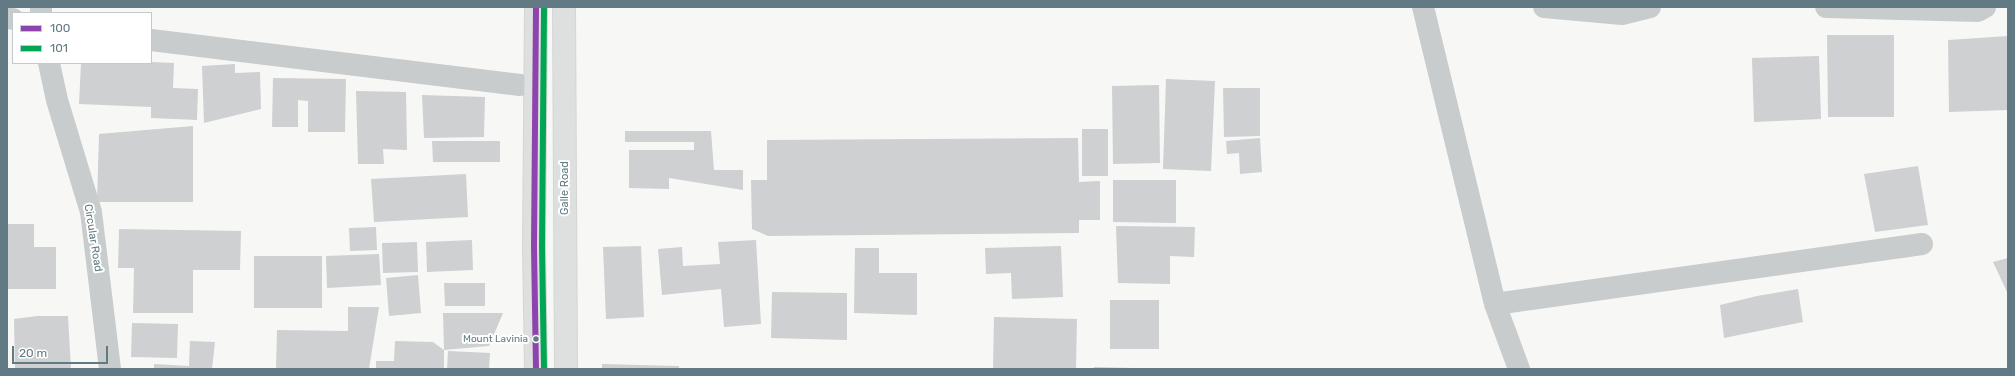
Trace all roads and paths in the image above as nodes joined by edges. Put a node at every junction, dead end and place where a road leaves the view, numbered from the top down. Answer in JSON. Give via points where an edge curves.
{"nodes":[{"id":1,"x":536,"y":7,"type":"edge"},
{"id":2,"x":564,"y":7,"type":"edge"},
{"id":3,"x":1423,"y":7,"type":"edge"},
{"id":4,"x":1544,"y":7,"type":"edge"},
{"id":5,"x":1650,"y":7,"type":"edge"},
{"id":6,"x":1826,"y":7,"type":"edge"},
{"id":7,"x":1985,"y":7,"type":"edge"},
{"id":8,"x":152,"y":40,"type":"edge"},
{"id":9,"x":49,"y":64,"type":"edge"},
{"id":10,"x":520,"y":85,"type":"dead end"},
{"id":11,"x":1922,"y":244,"type":"dead end"},
{"id":12,"x":1495,"y":304,"type":"junction"},
{"id":13,"x":110,"y":369,"type":"edge"},
{"id":14,"x":536,"y":369,"type":"edge"},
{"id":15,"x":566,"y":369,"type":"edge"},
{"id":16,"x":1519,"y":369,"type":"edge"}],
"edges":[{"from":1,"to":14,"type":"highway"},
{"from":2,"to":15,"type":"highway","name":"Galle Road"},
{"from":3,"to":12,"type":"street"},
{"from":4,"to":5,"type":"street","via":[[1622,14]]},
{"from":6,"to":7,"type":"street","via":[[1978,11]]},
{"from":8,"to":10,"type":"street"},
{"from":9,"to":13,"type":"street","name":"Circular Road","via":[[57,100],[91,212]]},
{"from":11,"to":12,"type":"street"},
{"from":12,"to":16,"type":"street"}]}
